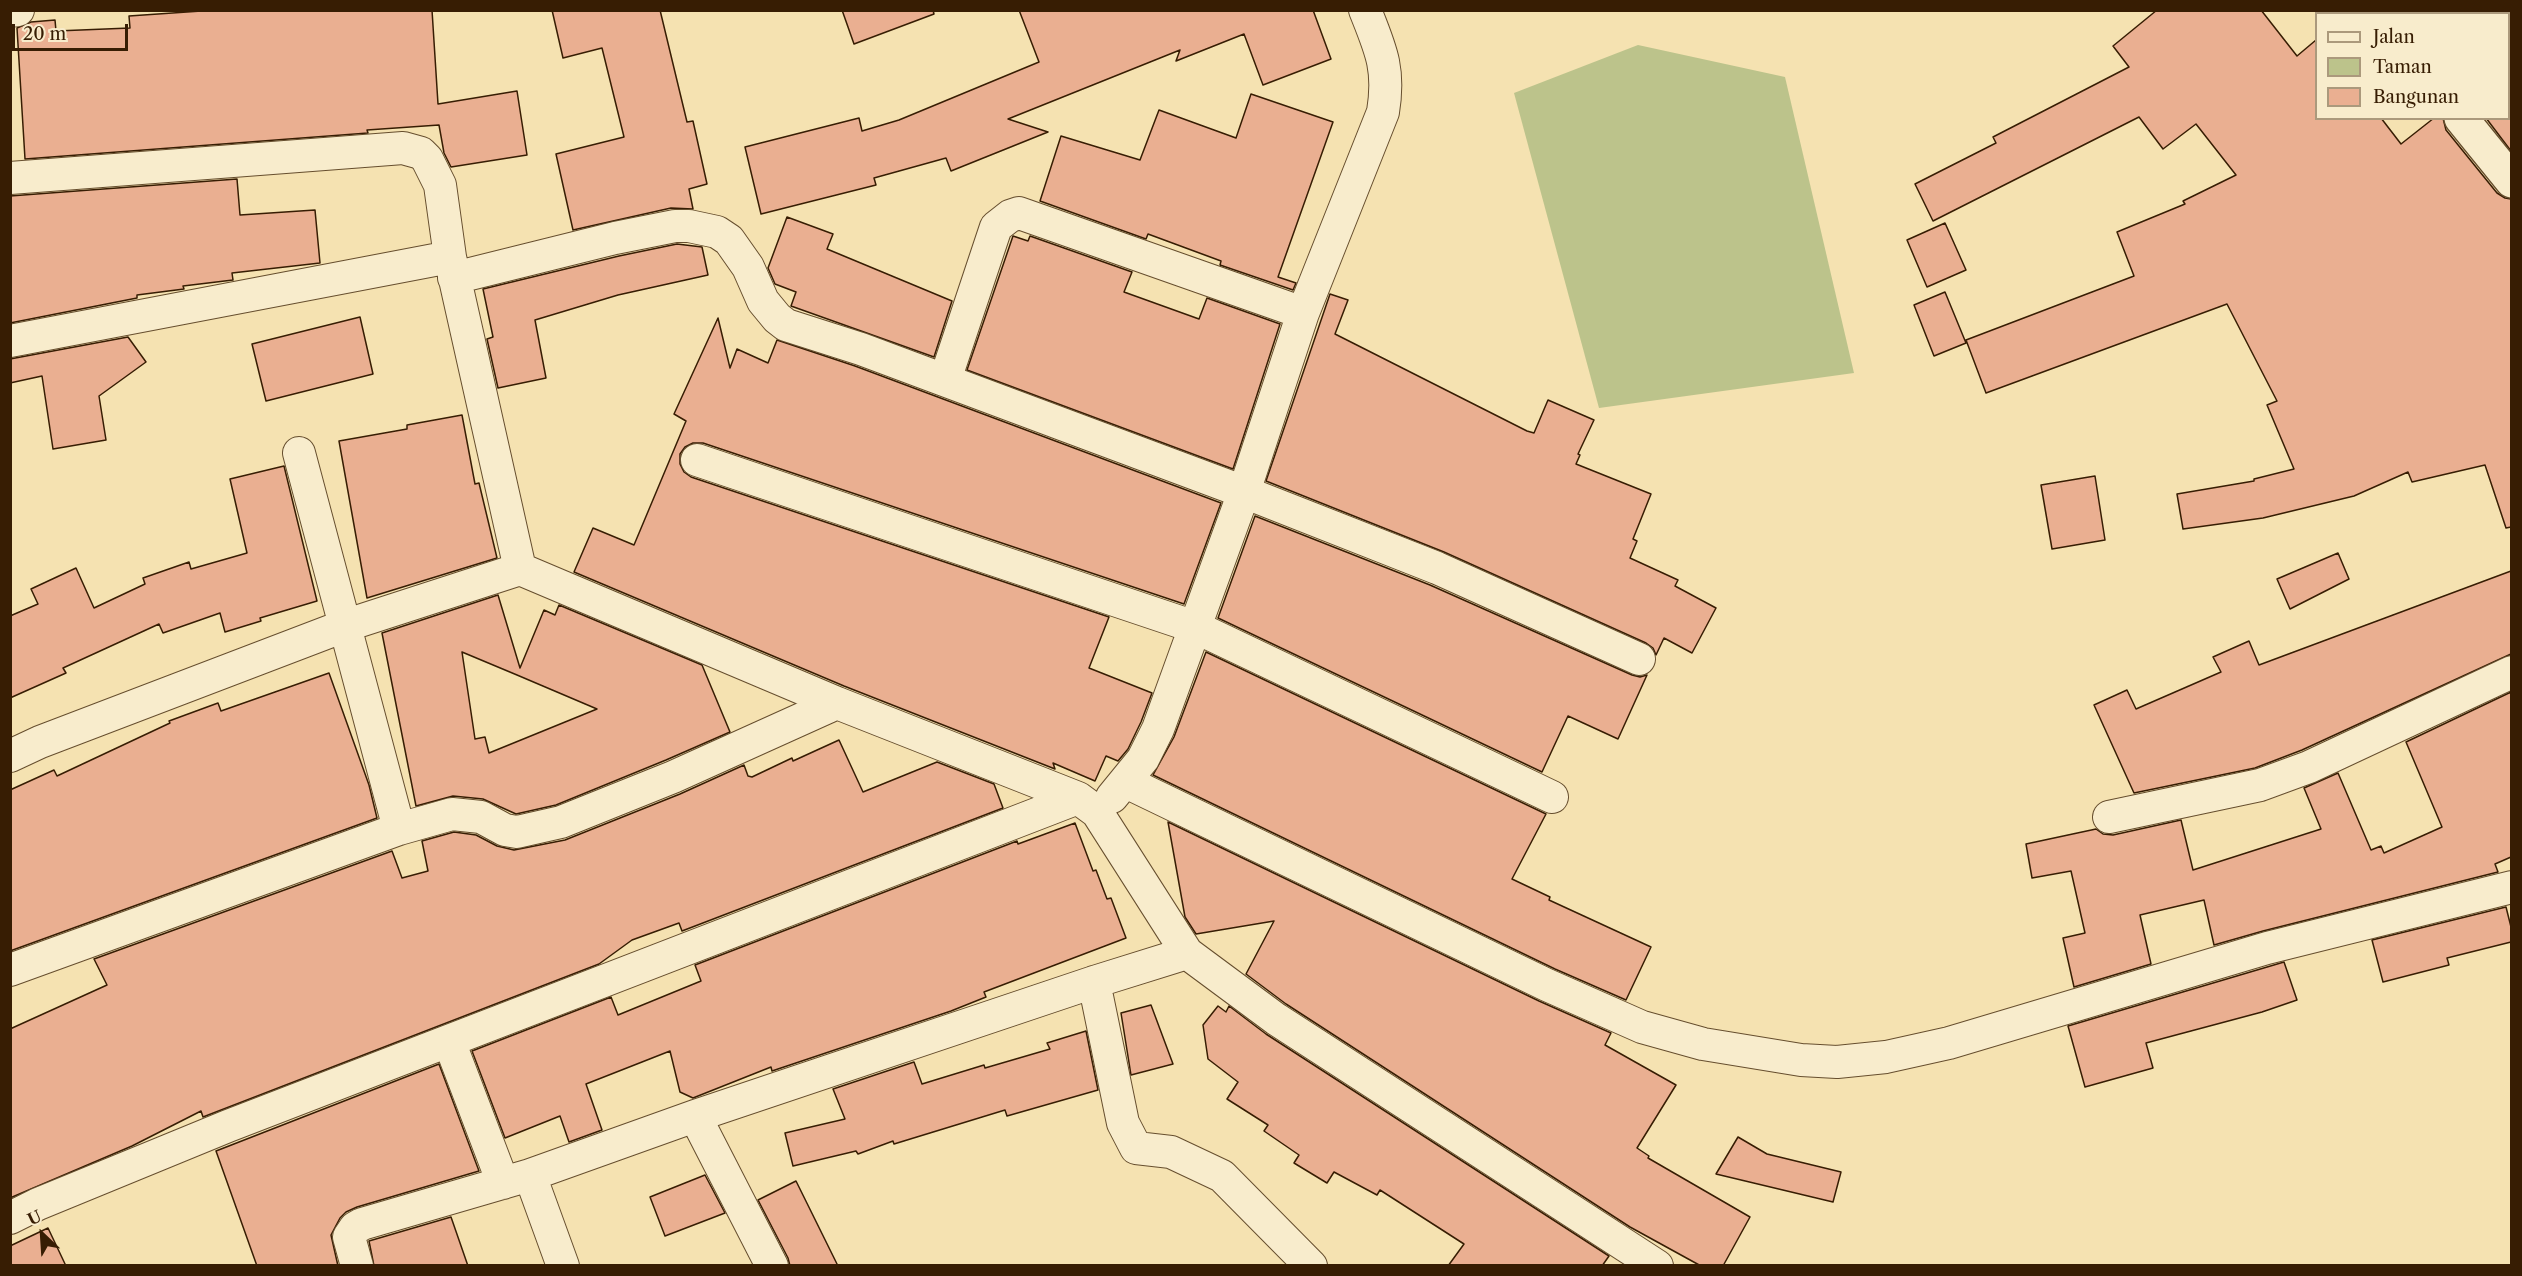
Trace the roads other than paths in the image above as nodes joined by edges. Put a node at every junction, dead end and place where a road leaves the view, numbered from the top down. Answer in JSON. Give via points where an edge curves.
{"nodes":[{"id":1,"x":18,"y":10,"type":"edge"},
{"id":2,"x":1365,"y":10,"type":"edge"},
{"id":3,"x":10,"y":11,"type":"edge"},
{"id":4,"x":2463,"y":120,"type":"edge"},
{"id":5,"x":10,"y":178,"type":"edge"},
{"id":6,"x":2511,"y":181,"type":"edge"},
{"id":7,"x":452,"y":267,"type":"junction"},
{"id":8,"x":1303,"y":313,"type":"junction"},
{"id":9,"x":10,"y":341,"type":"edge"},
{"id":10,"x":945,"y":380,"type":"junction"},
{"id":11,"x":299,"y":453,"type":"dead end"},
{"id":12,"x":697,"y":460,"type":"dead end"},
{"id":13,"x":1244,"y":492,"type":"junction"},
{"id":14,"x":520,"y":569,"type":"junction"},
{"id":15,"x":344,"y":626,"type":"junction"},
{"id":16,"x":1195,"y":627,"type":"junction"},
{"id":17,"x":1639,"y":659,"type":"dead end"},
{"id":18,"x":2511,"y":672,"type":"edge"},
{"id":19,"x":837,"y":703,"type":"junction"},
{"id":20,"x":10,"y":756,"type":"edge"},
{"id":21,"x":1126,"y":782,"type":"junction"},
{"id":22,"x":1552,"y":797,"type":"dead end"},
{"id":23,"x":1087,"y":805,"type":"junction"},
{"id":24,"x":2109,"y":817,"type":"dead end"},
{"id":25,"x":399,"y":829,"type":"junction"},
{"id":26,"x":2511,"y":886,"type":"edge"},
{"id":27,"x":1187,"y":953,"type":"junction"},
{"id":28,"x":10,"y":970,"type":"edge"},
{"id":29,"x":1094,"y":982,"type":"junction"},
{"id":30,"x":449,"y":1041,"type":"junction"},
{"id":31,"x":695,"y":1116,"type":"junction"},
{"id":32,"x":517,"y":1179,"type":"junction"},
{"id":33,"x":10,"y":1218,"type":"edge"},
{"id":34,"x":357,"y":1266,"type":"edge"},
{"id":35,"x":563,"y":1266,"type":"edge"},
{"id":36,"x":772,"y":1266,"type":"edge"},
{"id":37,"x":1311,"y":1266,"type":"edge"},
{"id":38,"x":1657,"y":1266,"type":"edge"}],
"edges":[{"from":1,"to":3,"type":"street"},
{"from":2,"to":8,"type":"street","via":[[1384,61],[1387,79],[1383,112]]},
{"from":4,"to":6,"type":"street"},
{"from":5,"to":7,"type":"street","via":[[403,148],[421,153],[440,185]]},
{"from":7,"to":9,"type":"street"},
{"from":7,"to":10,"type":"street","via":[[675,226],[705,229],[729,240],[748,267],[763,301],[786,325]]},
{"from":7,"to":14,"type":"street"},
{"from":8,"to":10,"type":"street","via":[[1019,213],[996,227]]},
{"from":8,"to":13,"type":"street"},
{"from":10,"to":13,"type":"street"},
{"from":11,"to":15,"type":"street"},
{"from":12,"to":16,"type":"street"},
{"from":13,"to":16,"type":"street"},
{"from":13,"to":17,"type":"street","via":[[1437,568]]},
{"from":14,"to":15,"type":"street"},
{"from":14,"to":19,"type":"street"},
{"from":15,"to":20,"type":"street"},
{"from":15,"to":25,"type":"street"},
{"from":16,"to":21,"type":"street","via":[[1158,729]]},
{"from":16,"to":22,"type":"street"},
{"from":18,"to":24,"type":"street","via":[[2339,754],[2260,785]]},
{"from":19,"to":23,"type":"street"},
{"from":19,"to":25,"type":"street","via":[[673,777],[561,822],[517,832],[481,817],[452,814]]},
{"from":21,"to":23,"type":"street"},
{"from":21,"to":26,"type":"street","via":[[1642,1028],[1703,1044],[1801,1060],[1837,1062],[1886,1057],[1949,1043],[2267,948]]},
{"from":23,"to":27,"type":"street"},
{"from":23,"to":30,"type":"street"},
{"from":25,"to":28,"type":"street"},
{"from":27,"to":29,"type":"street"},
{"from":27,"to":38,"type":"street","via":[[1276,1019]]},
{"from":29,"to":31,"type":"street"},
{"from":29,"to":37,"type":"street","via":[[1123,1124],[1136,1148],[1171,1152],[1222,1176]]},
{"from":30,"to":32,"type":"street"},
{"from":30,"to":33,"type":"street","via":[[228,1126]]},
{"from":31,"to":32,"type":"street"},
{"from":31,"to":36,"type":"street"},
{"from":32,"to":34,"type":"street","via":[[355,1228],[349,1237]]},
{"from":32,"to":35,"type":"street"}]}
